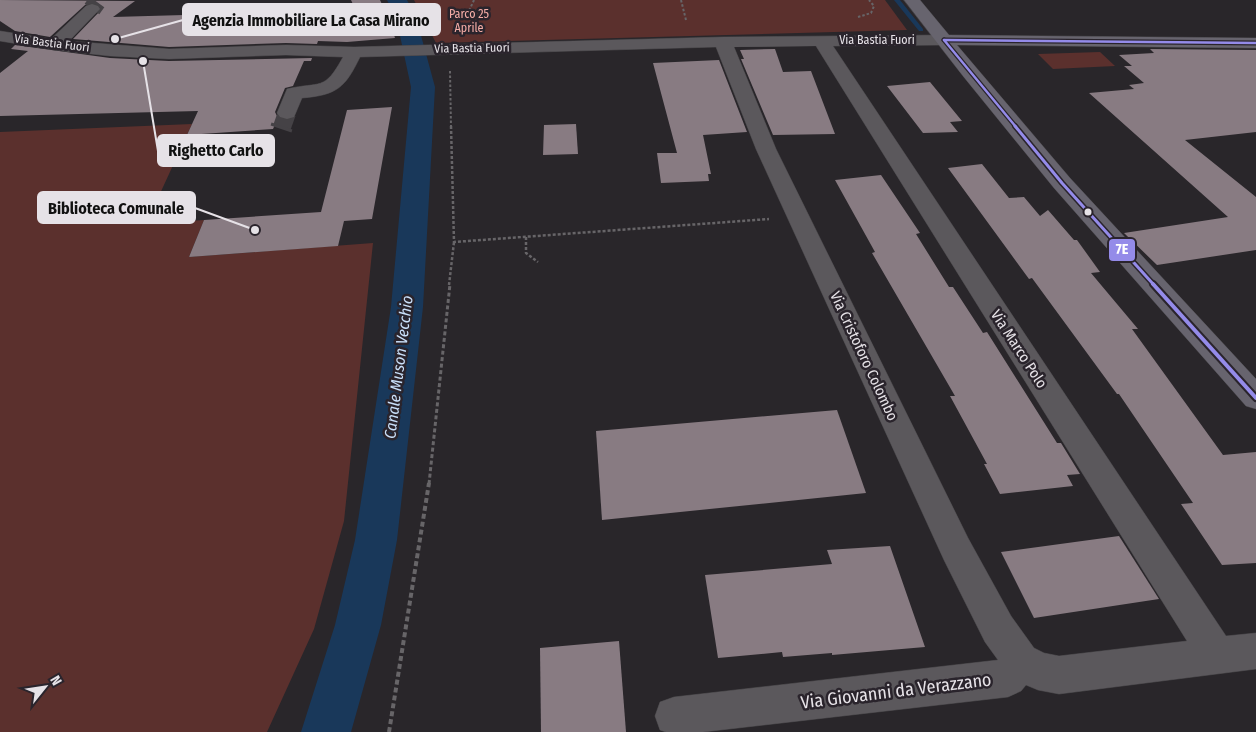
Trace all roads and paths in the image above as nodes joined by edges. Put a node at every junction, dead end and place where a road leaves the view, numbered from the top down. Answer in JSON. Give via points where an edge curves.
{"nodes":[{"id":1,"x":912,"y":0,"type":"edge"},
{"id":2,"x":96,"y":4,"type":"tunnel mouth"},
{"id":3,"x":0,"y":36,"type":"edge"},
{"id":4,"x":944,"y":40,"type":"junction"},
{"id":5,"x":821,"y":41,"type":"junction"},
{"id":6,"x":722,"y":42,"type":"junction"},
{"id":7,"x":1256,"y":43,"type":"edge"},
{"id":8,"x":54,"y":45,"type":"junction"},
{"id":9,"x":354,"y":52,"type":"junction"},
{"id":10,"x":450,"y":68,"type":"dead end"},
{"id":11,"x":287,"y":113,"type":"tunnel mouth"},
{"id":12,"x":775,"y":219,"type":"dead end"},
{"id":13,"x":526,"y":237,"type":"junction"},
{"id":14,"x":454,"y":242,"type":"junction"},
{"id":15,"x":538,"y":262,"type":"dead end"},
{"id":16,"x":1256,"y":398,"type":"edge"},
{"id":17,"x":1256,"y":651,"type":"edge"},
{"id":18,"x":1218,"y":656,"type":"junction"},
{"id":19,"x":1021,"y":661,"type":"junction"},
{"id":20,"x":674,"y":716,"type":"dead end"},
{"id":21,"x":389,"y":732,"type":"edge"}],
"edges":[{"from":1,"to":4,"type":"main road"},
{"from":2,"to":8,"type":"street"},
{"from":3,"to":8,"type":"street","name":"Via Bastia Fuori"},
{"from":4,"to":5,"type":"street","name":"Via Bastia Fuori"},
{"from":4,"to":7,"type":"main road"},
{"from":4,"to":16,"type":"main road","via":[[1062,183]]},
{"from":5,"to":6,"type":"street","name":"Via Bastia Fuori"},
{"from":5,"to":18,"type":"street","name":"Via Marco Polo"},
{"from":6,"to":9,"type":"street","name":"Via Bastia Fuori"},
{"from":6,"to":19,"type":"street","name":"Via Cristoforo Colombo","via":[[766,149],[956,549],[998,629]]},
{"from":8,"to":9,"type":"street","name":"Via Bastia Fuori","via":[[169,54],[286,50]]},
{"from":9,"to":11,"type":"street","via":[[332,87],[294,94]]},
{"from":10,"to":14,"type":"path"},
{"from":12,"to":13,"type":"path"},
{"from":13,"to":14,"type":"path"},
{"from":13,"to":15,"type":"path","via":[[526,253]]},
{"from":14,"to":21,"type":"path","via":[[429,482]]},
{"from":17,"to":18,"type":"street"},
{"from":18,"to":19,"type":"street","via":[[1059,675],[1038,671]]},
{"from":19,"to":20,"type":"street","name":"Via Giovanni da Verazzano","via":[[1008,678]]}]}
